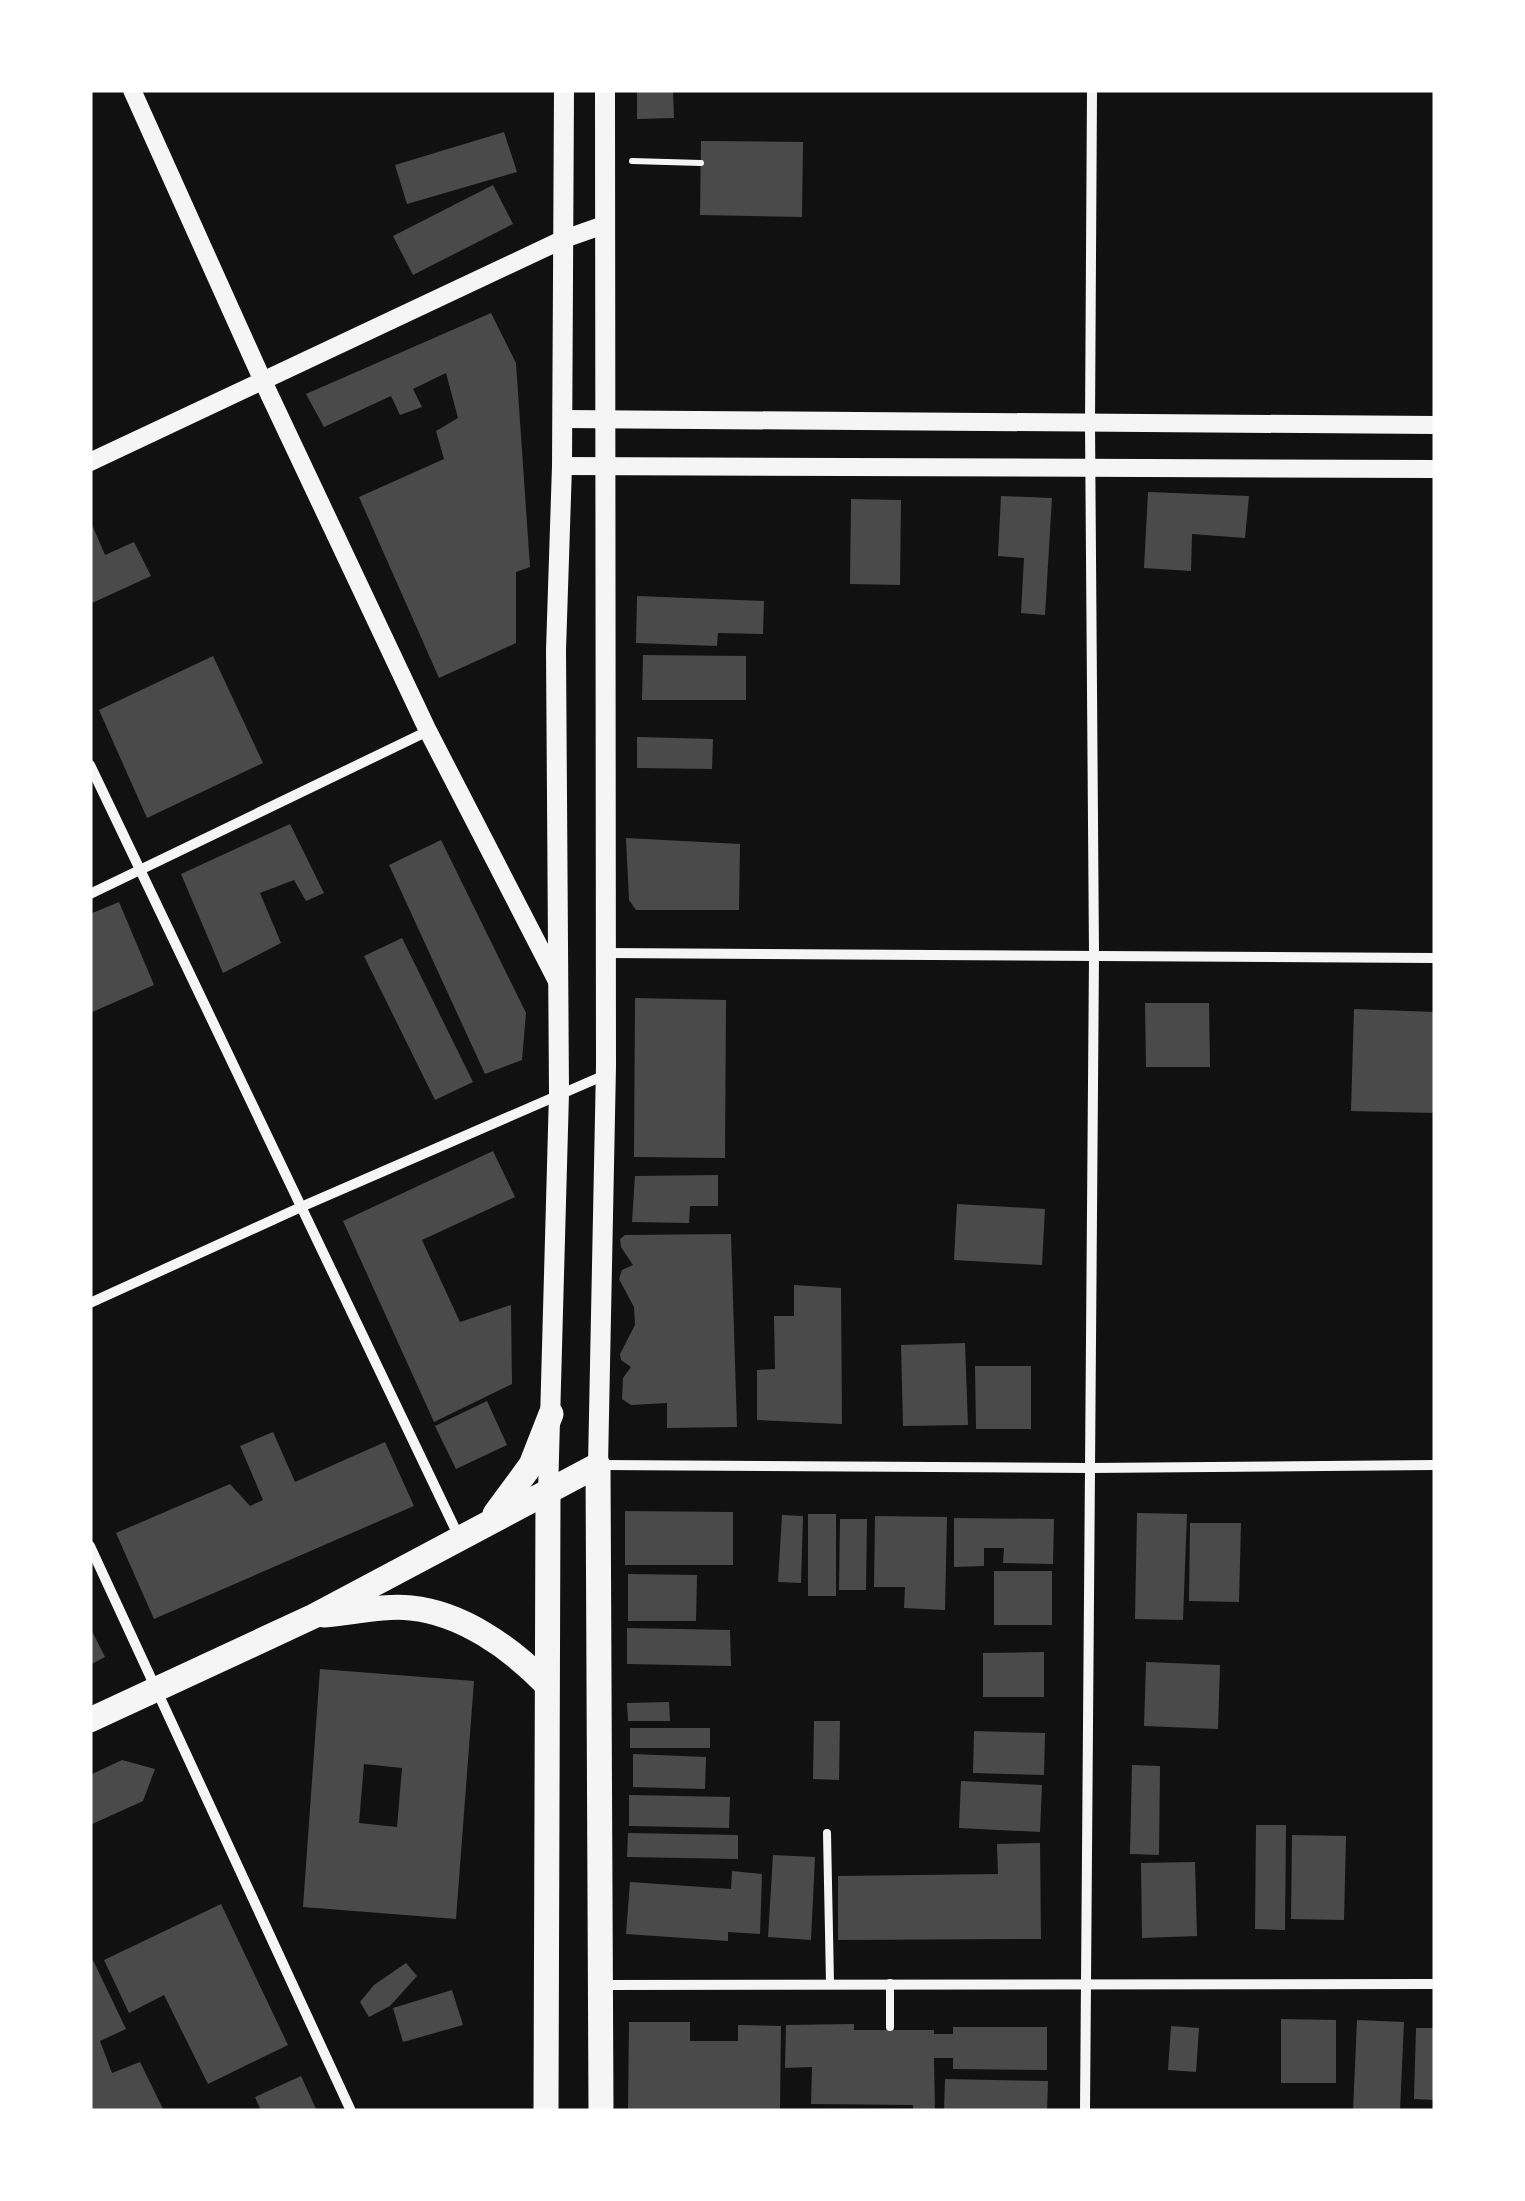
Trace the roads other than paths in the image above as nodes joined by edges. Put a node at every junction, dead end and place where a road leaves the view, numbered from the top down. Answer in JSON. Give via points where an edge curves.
{"nodes":[{"id":1,"x":132,"y":90,"type":"edge"},
{"id":2,"x":564,"y":90,"type":"edge"},
{"id":3,"x":604,"y":90,"type":"edge"},
{"id":4,"x":1092,"y":90,"type":"edge"},
{"id":5,"x":604,"y":225,"type":"junction"},
{"id":6,"x":564,"y":239,"type":"junction"},
{"id":7,"x":262,"y":379,"type":"junction"},
{"id":8,"x":607,"y":418,"type":"junction"},
{"id":9,"x":563,"y":419,"type":"junction"},
{"id":10,"x":1090,"y":424,"type":"junction"},
{"id":11,"x":1435,"y":425,"type":"edge"},
{"id":12,"x":90,"y":462,"type":"edge"},
{"id":13,"x":562,"y":466,"type":"junction"},
{"id":14,"x":607,"y":466,"type":"junction"},
{"id":15,"x":1091,"y":468,"type":"junction"},
{"id":16,"x":1435,"y":470,"type":"edge"},
{"id":17,"x":428,"y":731,"type":"junction"},
{"id":18,"x":90,"y":765,"type":"edge"},
{"id":19,"x":139,"y":870,"type":"junction"},
{"id":20,"x":90,"y":894,"type":"edge"},
{"id":21,"x":604,"y":953,"type":"junction"},
{"id":22,"x":1094,"y":954,"type":"junction"},
{"id":23,"x":1435,"y":958,"type":"edge"},
{"id":24,"x":558,"y":984,"type":"junction"},
{"id":25,"x":606,"y":1076,"type":"junction"},
{"id":26,"x":559,"y":1093,"type":"junction"},
{"id":27,"x":301,"y":1207,"type":"junction"},
{"id":28,"x":90,"y":1303,"type":"edge"},
{"id":29,"x":551,"y":1414,"type":"junction"},
{"id":30,"x":598,"y":1465,"type":"junction"},
{"id":31,"x":1435,"y":1465,"type":"edge"},
{"id":32,"x":1090,"y":1468,"type":"junction"},
{"id":33,"x":548,"y":1493,"type":"junction"},
{"id":34,"x":485,"y":1525,"type":"junction"},
{"id":35,"x":461,"y":1540,"type":"junction"},
{"id":36,"x":90,"y":1546,"type":"edge"},
{"id":37,"x":314,"y":1616,"type":"junction"},
{"id":38,"x":546,"y":1684,"type":"junction"},
{"id":39,"x":155,"y":1690,"type":"junction"},
{"id":40,"x":90,"y":1720,"type":"edge"},
{"id":41,"x":827,"y":1834,"type":"dead end"},
{"id":42,"x":830,"y":1983,"type":"junction"},
{"id":43,"x":890,"y":1983,"type":"junction"},
{"id":44,"x":1087,"y":1984,"type":"junction"},
{"id":45,"x":1435,"y":1984,"type":"edge"},
{"id":46,"x":602,"y":1985,"type":"junction"},
{"id":47,"x":890,"y":2027,"type":"dead end"},
{"id":48,"x":351,"y":2111,"type":"edge"},
{"id":49,"x":546,"y":2111,"type":"edge"},
{"id":50,"x":601,"y":2111,"type":"edge"},
{"id":51,"x":1085,"y":2111,"type":"edge"}],
"edges":[{"from":1,"to":7,"type":"street"},
{"from":2,"to":6,"type":"main road"},
{"from":3,"to":5,"type":"main road"},
{"from":4,"to":10,"type":"street"},
{"from":5,"to":6,"type":"street"},
{"from":5,"to":8,"type":"main road"},
{"from":6,"to":7,"type":"street"},
{"from":6,"to":9,"type":"main road"},
{"from":7,"to":12,"type":"street"},
{"from":7,"to":17,"type":"street"},
{"from":8,"to":9,"type":"street"},
{"from":8,"to":10,"type":"street"},
{"from":8,"to":14,"type":"main road"},
{"from":9,"to":13,"type":"main road"},
{"from":10,"to":11,"type":"street"},
{"from":10,"to":15,"type":"street"},
{"from":13,"to":14,"type":"street"},
{"from":13,"to":24,"type":"main road"},
{"from":14,"to":15,"type":"street"},
{"from":14,"to":21,"type":"main road"},
{"from":15,"to":16,"type":"street"},
{"from":15,"to":22,"type":"street"},
{"from":17,"to":19,"type":"street"},
{"from":17,"to":24,"type":"street"},
{"from":18,"to":19,"type":"street"},
{"from":19,"to":20,"type":"street"},
{"from":19,"to":27,"type":"street"},
{"from":21,"to":22,"type":"street"},
{"from":21,"to":25,"type":"main road"},
{"from":22,"to":23,"type":"street"},
{"from":22,"to":32,"type":"street"},
{"from":24,"to":26,"type":"main road"},
{"from":25,"to":26,"type":"street"},
{"from":25,"to":30,"type":"main road"},
{"from":26,"to":27,"type":"street"},
{"from":26,"to":29,"type":"main road"},
{"from":27,"to":28,"type":"street"},
{"from":27,"to":35,"type":"street"},
{"from":29,"to":33,"type":"main road"},
{"from":29,"to":34,"type":"main road","via":[[531,1465]]},
{"from":30,"to":32,"type":"street"},
{"from":30,"to":33,"type":"main road"},
{"from":30,"to":46,"type":"main road"},
{"from":31,"to":32,"type":"street"},
{"from":32,"to":44,"type":"street"},
{"from":33,"to":34,"type":"main road"},
{"from":33,"to":38,"type":"main road"},
{"from":34,"to":35,"type":"main road"},
{"from":35,"to":37,"type":"main road"},
{"from":36,"to":39,"type":"street"},
{"from":37,"to":38,"type":"main road","via":[[409,1607],[455,1618],[527,1664]]},
{"from":37,"to":39,"type":"main road"},
{"from":38,"to":49,"type":"main road"},
{"from":39,"to":40,"type":"main road"},
{"from":39,"to":48,"type":"street"},
{"from":41,"to":42,"type":"lane"},
{"from":42,"to":43,"type":"street"},
{"from":42,"to":46,"type":"street"},
{"from":43,"to":44,"type":"street"},
{"from":43,"to":47,"type":"lane"},
{"from":44,"to":45,"type":"street"},
{"from":44,"to":51,"type":"street"},
{"from":46,"to":50,"type":"main road"}]}
